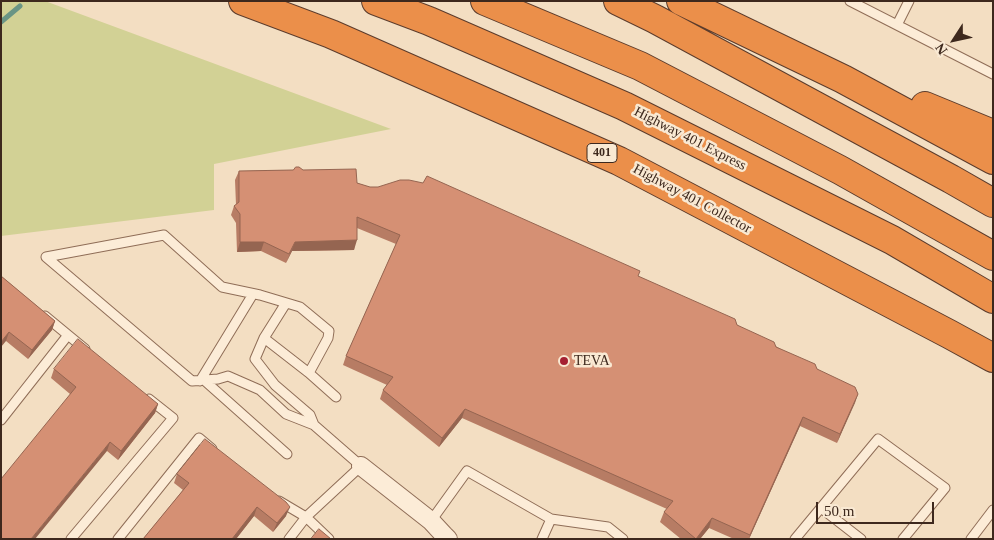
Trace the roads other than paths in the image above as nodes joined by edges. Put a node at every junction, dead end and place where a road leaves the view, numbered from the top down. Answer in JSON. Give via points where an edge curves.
{"nodes":[{"id":1,"x":243,"y":1,"type":"edge"},
{"id":2,"x":376,"y":1,"type":"edge"},
{"id":3,"x":485,"y":1,"type":"edge"},
{"id":4,"x":618,"y":1,"type":"edge"},
{"id":5,"x":681,"y":1,"type":"edge"},
{"id":6,"x":850,"y":1,"type":"edge"},
{"id":7,"x":909,"y":1,"type":"edge"},
{"id":8,"x":897,"y":25,"type":"junction"},
{"id":9,"x":993,"y":74,"type":"edge"},
{"id":10,"x":843,"y":79,"type":"junction"},
{"id":11,"x":993,"y":134,"type":"edge"},
{"id":12,"x":993,"y":160,"type":"edge"},
{"id":13,"x":993,"y":203,"type":"edge"},
{"id":14,"x":993,"y":256,"type":"edge"},
{"id":15,"x":253,"y":294,"type":"junction"},
{"id":16,"x":993,"y":299,"type":"edge"},
{"id":17,"x":286,"y":303,"type":"junction"},
{"id":18,"x":38,"y":311,"type":"edge"},
{"id":19,"x":949,"y":334,"type":"junction"},
{"id":20,"x":68,"y":335,"type":"junction"},
{"id":21,"x":264,"y":338,"type":"junction"},
{"id":22,"x":91,"y":353,"type":"edge"},
{"id":23,"x":993,"y":358,"type":"edge"},
{"id":24,"x":993,"y":367,"type":"edge"},
{"id":25,"x":309,"y":373,"type":"junction"},
{"id":26,"x":202,"y":381,"type":"junction"},
{"id":27,"x":143,"y":394,"type":"edge"},
{"id":28,"x":336,"y":397,"type":"dead end"},
{"id":29,"x":1,"y":420,"type":"edge"},
{"id":30,"x":314,"y":426,"type":"junction"},
{"id":31,"x":287,"y":454,"type":"dead end"},
{"id":32,"x":222,"y":456,"type":"edge"},
{"id":33,"x":361,"y":466,"type":"junction"},
{"id":34,"x":275,"y":498,"type":"edge"},
{"id":35,"x":821,"y":508,"type":"junction"},
{"id":36,"x":993,"y":510,"type":"edge"},
{"id":37,"x":306,"y":517,"type":"junction"},
{"id":38,"x":551,"y":520,"type":"junction"},
{"id":39,"x":431,"y":521,"type":"junction"},
{"id":40,"x":71,"y":539,"type":"edge"},
{"id":41,"x":118,"y":539,"type":"edge"},
{"id":42,"x":289,"y":539,"type":"edge"},
{"id":43,"x":330,"y":539,"type":"edge"},
{"id":44,"x":448,"y":539,"type":"edge"},
{"id":45,"x":542,"y":539,"type":"edge"},
{"id":46,"x":623,"y":539,"type":"edge"},
{"id":47,"x":795,"y":539,"type":"edge"},
{"id":48,"x":861,"y":539,"type":"edge"},
{"id":49,"x":903,"y":539,"type":"edge"},
{"id":50,"x":971,"y":539,"type":"edge"}],
"edges":[{"from":1,"to":19,"type":"highway","name":"Highway 401 Collector","number":"401","via":[[331,34],[619,161]]},
{"from":2,"to":16,"type":"highway","name":"Highway 401 Express","via":[[624,106],[892,240]]},
{"from":3,"to":14,"type":"highway","via":[[640,66],[840,170]]},
{"from":4,"to":13,"type":"highway"},
{"from":5,"to":10,"type":"highway"},
{"from":6,"to":8,"type":"lane"},
{"from":7,"to":8,"type":"lane"},
{"from":8,"to":9,"type":"lane"},
{"from":10,"to":11,"type":"highway","via":[[901,96]]},
{"from":10,"to":12,"type":"highway"},
{"from":15,"to":17,"type":"lane"},
{"from":15,"to":26,"type":"lane"},
{"from":15,"to":26,"type":"lane","via":[[222,287],[164,235],[46,257],[192,382]]},
{"from":17,"to":21,"type":"lane"},
{"from":17,"to":25,"type":"lane","via":[[300,307],[328,331],[328,338]]},
{"from":18,"to":20,"type":"lane"},
{"from":19,"to":23,"type":"highway","name":"Highway 401 Collector","number":"401"},
{"from":19,"to":24,"type":"highway"},
{"from":20,"to":22,"type":"lane"},
{"from":20,"to":29,"type":"lane"},
{"from":21,"to":25,"type":"lane"},
{"from":21,"to":30,"type":"lane","via":[[255,359],[275,385],[310,415]]},
{"from":25,"to":28,"type":"lane"},
{"from":26,"to":30,"type":"lane","via":[[228,376],[260,390],[286,414]]},
{"from":26,"to":31,"type":"lane"},
{"from":27,"to":40,"type":"lane","via":[[173,418]]},
{"from":30,"to":33,"type":"lane"},
{"from":32,"to":41,"type":"lane","via":[[199,438]]},
{"from":33,"to":37,"type":"lane"},
{"from":33,"to":39,"type":"street"},
{"from":34,"to":37,"type":"lane"},
{"from":35,"to":47,"type":"lane"},
{"from":35,"to":48,"type":"lane"},
{"from":35,"to":49,"type":"lane","via":[[878,439],[945,488]]},
{"from":36,"to":50,"type":"lane"},
{"from":37,"to":42,"type":"lane"},
{"from":37,"to":43,"type":"lane"},
{"from":38,"to":39,"type":"lane","via":[[467,471]]},
{"from":38,"to":45,"type":"lane"},
{"from":38,"to":46,"type":"lane","via":[[608,528]]},
{"from":39,"to":44,"type":"street"}]}
